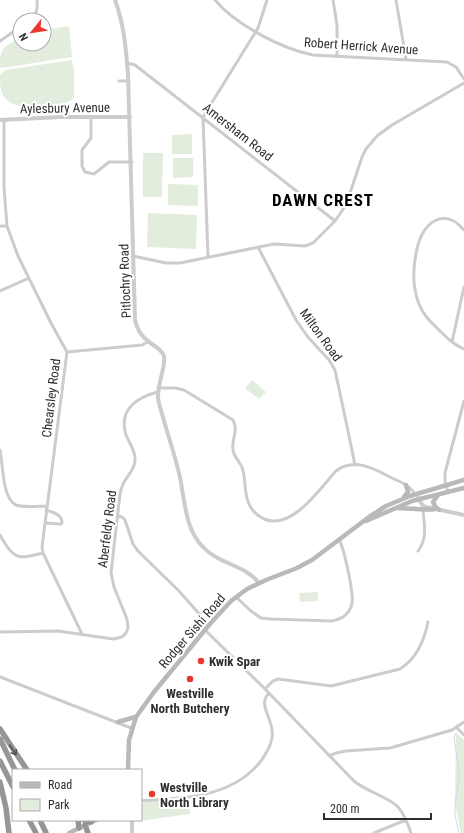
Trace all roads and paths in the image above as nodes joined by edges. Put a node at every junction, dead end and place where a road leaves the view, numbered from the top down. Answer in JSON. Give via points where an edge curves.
{"nodes":[{"id":1,"x":37,"y":0,"type":"edge"},
{"id":2,"x":115,"y":0,"type":"edge"},
{"id":3,"x":215,"y":0,"type":"edge"},
{"id":4,"x":267,"y":0,"type":"edge"},
{"id":5,"x":333,"y":0,"type":"edge"},
{"id":6,"x":396,"y":0,"type":"edge"},
{"id":7,"x":36,"y":12,"type":"edge"},
{"id":8,"x":256,"y":32,"type":"junction"},
{"id":9,"x":12,"y":33,"type":"edge"},
{"id":10,"x":0,"y":41,"type":"edge"},
{"id":11,"x":337,"y":56,"type":"junction"},
{"id":12,"x":406,"y":59,"type":"junction"},
{"id":13,"x":127,"y":63,"type":"junction"},
{"id":14,"x":464,"y":79,"type":"edge"},
{"id":15,"x":119,"y":81,"type":"dead end"},
{"id":16,"x":128,"y":81,"type":"junction"},
{"id":17,"x":464,"y":83,"type":"edge"},
{"id":18,"x":91,"y":117,"type":"junction"},
{"id":19,"x":130,"y":117,"type":"junction"},
{"id":20,"x":203,"y":117,"type":"junction"},
{"id":21,"x":2,"y":120,"type":"edge"},
{"id":22,"x":132,"y":162,"type":"junction"},
{"id":23,"x":335,"y":221,"type":"junction"},
{"id":24,"x":0,"y":226,"type":"edge"},
{"id":25,"x":6,"y":226,"type":"junction"},
{"id":26,"x":464,"y":230,"type":"edge"},
{"id":27,"x":258,"y":247,"type":"junction"},
{"id":28,"x":133,"y":256,"type":"junction"},
{"id":29,"x":208,"y":258,"type":"junction"},
{"id":30,"x":29,"y":278,"type":"junction"},
{"id":31,"x":464,"y":287,"type":"edge"},
{"id":32,"x":0,"y":291,"type":"edge"},
{"id":33,"x":148,"y":342,"type":"junction"},
{"id":34,"x":452,"y":342,"type":"junction"},
{"id":35,"x":464,"y":349,"type":"edge"},
{"id":36,"x":67,"y":352,"type":"junction"},
{"id":37,"x":158,"y":390,"type":"junction"},
{"id":38,"x":464,"y":401,"type":"edge"},
{"id":39,"x":0,"y":450,"type":"edge"},
{"id":40,"x":355,"y":465,"type":"junction"},
{"id":41,"x":464,"y":480,"type":"edge"},
{"id":42,"x":406,"y":485,"type":"junction"},
{"id":43,"x":446,"y":485,"type":"junction"},
{"id":44,"x":464,"y":488,"type":"edge"},
{"id":45,"x":448,"y":492,"type":"junction"},
{"id":46,"x":416,"y":494,"type":"junction"},
{"id":47,"x":438,"y":494,"type":"junction"},
{"id":48,"x":403,"y":499,"type":"junction"},
{"id":49,"x":418,"y":499,"type":"junction"},
{"id":50,"x":46,"y":508,"type":"junction"},
{"id":51,"x":394,"y":508,"type":"junction"},
{"id":52,"x":423,"y":510,"type":"junction"},
{"id":53,"x":437,"y":510,"type":"junction"},
{"id":54,"x":464,"y":515,"type":"edge"},
{"id":55,"x":118,"y":516,"type":"junction"},
{"id":56,"x":364,"y":522,"type":"junction"},
{"id":57,"x":45,"y":523,"type":"junction"},
{"id":58,"x":0,"y":535,"type":"edge"},
{"id":59,"x":339,"y":539,"type":"junction"},
{"id":60,"x":418,"y":551,"type":"dead end"},
{"id":61,"x":43,"y":553,"type":"junction"},
{"id":62,"x":259,"y":583,"type":"junction"},
{"id":63,"x":236,"y":597,"type":"junction"},
{"id":64,"x":428,"y":622,"type":"dead end"},
{"id":65,"x":208,"y":625,"type":"junction"},
{"id":66,"x":205,"y":630,"type":"junction"},
{"id":67,"x":0,"y":632,"type":"edge"},
{"id":68,"x":82,"y":634,"type":"junction"},
{"id":69,"x":0,"y":676,"type":"edge"},
{"id":70,"x":265,"y":689,"type":"junction"},
{"id":71,"x":269,"y":693,"type":"junction"},
{"id":72,"x":136,"y":717,"type":"junction"},
{"id":73,"x":118,"y":722,"type":"junction"},
{"id":74,"x":464,"y":722,"type":"edge"},
{"id":75,"x":132,"y":728,"type":"junction"},
{"id":76,"x":457,"y":728,"type":"junction"},
{"id":77,"x":0,"y":729,"type":"edge"},
{"id":78,"x":464,"y":735,"type":"edge"},
{"id":79,"x":0,"y":739,"type":"edge"},
{"id":80,"x":329,"y":756,"type":"junction"},
{"id":81,"x":0,"y":760,"type":"edge"},
{"id":82,"x":15,"y":769,"type":"edge"},
{"id":83,"x":26,"y":769,"type":"edge"},
{"id":84,"x":128,"y":769,"type":"edge"},
{"id":85,"x":0,"y":782,"type":"edge"},
{"id":86,"x":12,"y":785,"type":"edge"},
{"id":87,"x":142,"y":801,"type":"edge"},
{"id":88,"x":406,"y":820,"type":"junction"},
{"id":89,"x":30,"y":821,"type":"edge"},
{"id":90,"x":40,"y":821,"type":"edge"},
{"id":91,"x":78,"y":821,"type":"edge"},
{"id":92,"x":132,"y":821,"type":"edge"},
{"id":93,"x":89,"y":822,"type":"edge"},
{"id":94,"x":79,"y":828,"type":"junction"},
{"id":95,"x":9,"y":833,"type":"edge"},
{"id":96,"x":36,"y":833,"type":"edge"},
{"id":97,"x":46,"y":833,"type":"edge"},
{"id":98,"x":69,"y":833,"type":"edge"},
{"id":99,"x":88,"y":833,"type":"edge"},
{"id":100,"x":132,"y":833,"type":"edge"},
{"id":101,"x":374,"y":833,"type":"edge"},
{"id":102,"x":411,"y":833,"type":"edge"}],
"edges":[{"from":1,"to":7,"type":"street"},
{"from":2,"to":13,"type":"street","name":"Pitlochry Road","via":[[124,34]]},
{"from":3,"to":8,"type":"street","name":"Robert Herrick Avenue"},
{"from":4,"to":8,"type":"street"},
{"from":5,"to":11,"type":"street","via":[[337,25]]},
{"from":6,"to":12,"type":"street"},
{"from":8,"to":11,"type":"street","name":"Robert Herrick Avenue","via":[[300,52]]},
{"from":8,"to":20,"type":"street"},
{"from":9,"to":10,"type":"street"},
{"from":11,"to":12,"type":"street","name":"Robert Herrick Avenue"},
{"from":12,"to":14,"type":"street","name":"Robert Herrick Avenue","via":[[447,62],[456,67]]},
{"from":13,"to":16,"type":"street","name":"Pitlochry Road"},
{"from":13,"to":20,"type":"street","name":"Amersham Road","via":[[135,65]]},
{"from":15,"to":16,"type":"street"},
{"from":16,"to":19,"type":"street","name":"Pitlochry Road"},
{"from":17,"to":23,"type":"street","via":[[392,125],[370,142],[362,157],[346,206]]},
{"from":18,"to":19,"type":"street","name":"Aylesbury Avenue"},
{"from":18,"to":21,"type":"street","name":"Aylesbury Avenue"},
{"from":18,"to":22,"type":"street","via":[[91,138],[82,150],[84,170],[94,174],[109,162]]},
{"from":19,"to":22,"type":"street","name":"Pitlochry Road"},
{"from":20,"to":23,"type":"street","name":"Amersham Road"},
{"from":20,"to":29,"type":"street"},
{"from":21,"to":25,"type":"street","name":"Chearsley Road"},
{"from":22,"to":28,"type":"street","name":"Pitlochry Road"},
{"from":23,"to":27,"type":"street","via":[[318,240],[308,245],[279,244]]},
{"from":24,"to":25,"type":"street"},
{"from":25,"to":30,"type":"street","name":"Chearsley Road"},
{"from":26,"to":34,"type":"street","via":[[450,218],[432,222],[419,242],[414,270],[421,308],[430,322]]},
{"from":27,"to":29,"type":"street"},
{"from":27,"to":40,"type":"street","name":"Milton Road","via":[[296,320],[335,370]]},
{"from":28,"to":29,"type":"street","via":[[170,264]]},
{"from":28,"to":33,"type":"street","name":"Pitlochry Road","via":[[135,320]]},
{"from":30,"to":32,"type":"street"},
{"from":30,"to":36,"type":"street","name":"Chearsley Road","via":[[50,324]]},
{"from":31,"to":34,"type":"street"},
{"from":33,"to":36,"type":"street"},
{"from":33,"to":37,"type":"street","name":"Pitlochry Road","via":[[164,356]]},
{"from":34,"to":35,"type":"street"},
{"from":36,"to":50,"type":"street","name":"Chearsley Road"},
{"from":37,"to":40,"type":"street","name":"Aberfeldy Road","via":[[184,390],[233,420],[236,431],[232,449],[243,469],[248,500],[253,510],[265,519],[280,520],[294,515],[336,472],[346,466]]},
{"from":37,"to":55,"type":"street","name":"Aberfeldy Road","via":[[138,399],[126,414],[125,431],[136,461],[122,488]]},
{"from":37,"to":62,"type":"street","name":"Pitlochry Road","via":[[158,399],[179,473],[192,533],[206,550],[250,574]]},
{"from":38,"to":43,"type":"street","via":[[444,477]]},
{"from":39,"to":50,"type":"street","via":[[9,500],[19,506]]},
{"from":40,"to":42,"type":"street","via":[[370,467]]},
{"from":41,"to":43,"type":"main road","name":"Rodger Sishi Road"},
{"from":42,"to":46,"type":"street"},
{"from":42,"to":48,"type":"main road","via":[[408,492]]},
{"from":43,"to":45,"type":"street"},
{"from":43,"to":46,"type":"main road","name":"Rodger Sishi Road"},
{"from":44,"to":45,"type":"main road","name":"Rodger Sishi Road"},
{"from":45,"to":47,"type":"main road","name":"Rodger Sishi Road"},
{"from":46,"to":48,"type":"main road","name":"Rodger Sishi Road"},
{"from":46,"to":49,"type":"street"},
{"from":47,"to":49,"type":"main road","name":"Rodger Sishi Road"},
{"from":47,"to":53,"type":"main road","via":[[433,503]]},
{"from":48,"to":56,"type":"main road","name":"Rodger Sishi Road","via":[[380,509]]},
{"from":49,"to":51,"type":"main road","name":"Rodger Sishi Road"},
{"from":49,"to":53,"type":"street","via":[[423,506]]},
{"from":50,"to":57,"type":"street","name":"Chearsley Road"},
{"from":50,"to":57,"type":"street","via":[[59,515],[62,522]]},
{"from":51,"to":52,"type":"main road"},
{"from":51,"to":56,"type":"main road","name":"Rodger Sishi Road"},
{"from":52,"to":53,"type":"main road"},
{"from":52,"to":60,"type":"street","via":[[424,543]]},
{"from":53,"to":54,"type":"street"},
{"from":55,"to":65,"type":"street","via":[[125,520],[138,551],[180,591]]},
{"from":55,"to":68,"type":"street","name":"Aberfeldy Road","via":[[111,572],[127,619],[127,631],[117,639]]},
{"from":56,"to":59,"type":"main road","name":"Rodger Sishi Road"},
{"from":57,"to":61,"type":"street","name":"Chearsley Road"},
{"from":58,"to":61,"type":"street","via":[[16,556]]},
{"from":59,"to":62,"type":"main road","name":"Rodger Sishi Road","via":[[305,564]]},
{"from":59,"to":63,"type":"street","via":[[352,603],[342,618],[332,621],[271,620],[261,618]]},
{"from":61,"to":68,"type":"street","name":"Chearsley Road"},
{"from":62,"to":63,"type":"main road","name":"Rodger Sishi Road"},
{"from":63,"to":65,"type":"main road","name":"Rodger Sishi Road"},
{"from":64,"to":70,"type":"street","via":[[417,654],[400,669],[331,686],[278,679]]},
{"from":65,"to":66,"type":"main road","name":"Rodger Sishi Road"},
{"from":66,"to":70,"type":"street"},
{"from":66,"to":72,"type":"main road","name":"Rodger Sishi Road"},
{"from":67,"to":68,"type":"street","name":"Aberfeldy Road","via":[[58,631]]},
{"from":69,"to":73,"type":"street"},
{"from":70,"to":71,"type":"street"},
{"from":71,"to":80,"type":"street"},
{"from":71,"to":87,"type":"street","via":[[264,702],[272,728],[272,739],[264,757],[253,771],[216,792],[184,798]]},
{"from":72,"to":73,"type":"main road"},
{"from":72,"to":75,"type":"main road","name":"Rodger Sishi Road"},
{"from":73,"to":75,"type":"street"},
{"from":74,"to":76,"type":"street"},
{"from":75,"to":84,"type":"main road","name":"Rodger Sishi Road","via":[[128,740]]},
{"from":76,"to":78,"type":"street"},
{"from":76,"to":80,"type":"street","via":[[390,748],[346,751]]},
{"from":77,"to":83,"type":"highway","one_way":true},
{"from":79,"to":82,"type":"highway"},
{"from":80,"to":88,"type":"street","via":[[358,784],[396,805]]},
{"from":81,"to":86,"type":"highway"},
{"from":85,"to":95,"type":"highway"},
{"from":88,"to":101,"type":"street"},
{"from":88,"to":102,"type":"street"},
{"from":89,"to":96,"type":"highway"},
{"from":90,"to":97,"type":"highway"},
{"from":91,"to":94,"type":"highway"},
{"from":92,"to":100,"type":"street"},
{"from":93,"to":94,"type":"main road"},
{"from":93,"to":99,"type":"highway"},
{"from":94,"to":98,"type":"main road"}]}
